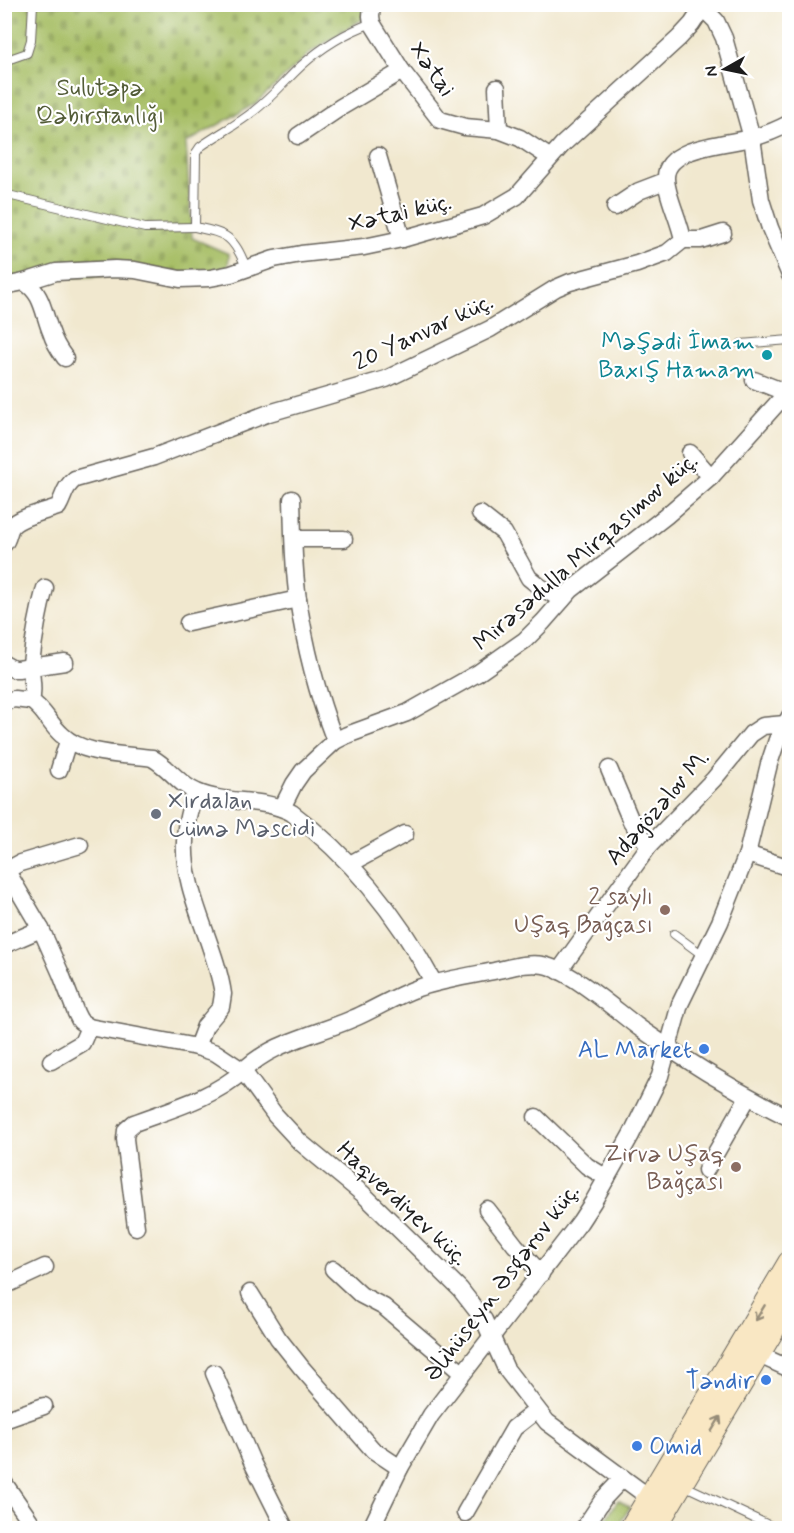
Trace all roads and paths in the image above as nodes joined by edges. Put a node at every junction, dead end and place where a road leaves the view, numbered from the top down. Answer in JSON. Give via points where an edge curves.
{"nodes":[{"id":1,"x":33,"y":4,"type":"edge"},
{"id":2,"x":372,"y":4,"type":"edge"},
{"id":3,"x":704,"y":6,"type":"edge"},
{"id":4,"x":372,"y":23,"type":"junction"},
{"id":5,"x":4,"y":61,"type":"edge"},
{"id":6,"x":402,"y":71,"type":"junction"},
{"id":7,"x":497,"y":88,"type":"dead end"},
{"id":8,"x":789,"y":123,"type":"edge"},
{"id":9,"x":499,"y":130,"type":"junction"},
{"id":10,"x":298,"y":136,"type":"dead end"},
{"id":11,"x":752,"y":138,"type":"junction"},
{"id":12,"x":378,"y":156,"type":"dead end"},
{"id":13,"x":549,"y":158,"type":"junction"},
{"id":14,"x":665,"y":181,"type":"junction"},
{"id":15,"x":4,"y":194,"type":"edge"},
{"id":16,"x":615,"y":207,"type":"dead end"},
{"id":17,"x":195,"y":227,"type":"junction"},
{"id":18,"x":723,"y":233,"type":"dead end"},
{"id":19,"x":402,"y":239,"type":"junction"},
{"id":20,"x":682,"y":240,"type":"junction"},
{"id":21,"x":246,"y":267,"type":"junction"},
{"id":22,"x":789,"y":275,"type":"edge"},
{"id":23,"x":24,"y":282,"type":"junction"},
{"id":24,"x":4,"y":286,"type":"edge"},
{"id":25,"x":789,"y":340,"type":"edge"},
{"id":26,"x":741,"y":344,"type":"dead end"},
{"id":27,"x":66,"y":358,"type":"dead end"},
{"id":28,"x":754,"y":380,"type":"dead end"},
{"id":29,"x":788,"y":391,"type":"edge"},
{"id":30,"x":690,"y":453,"type":"dead end"},
{"id":31,"x":711,"y":477,"type":"junction"},
{"id":32,"x":292,"y":499,"type":"dead end"},
{"id":33,"x":480,"y":514,"type":"dead end"},
{"id":34,"x":344,"y":538,"type":"dead end"},
{"id":35,"x":294,"y":540,"type":"junction"},
{"id":36,"x":4,"y":544,"type":"edge"},
{"id":37,"x":45,"y":588,"type":"dead end"},
{"id":38,"x":298,"y":599,"type":"junction"},
{"id":39,"x":562,"y":600,"type":"junction"},
{"id":40,"x":188,"y":623,"type":"dead end"},
{"id":41,"x":65,"y":662,"type":"dead end"},
{"id":42,"x":4,"y":664,"type":"edge"},
{"id":43,"x":31,"y":667,"type":"junction"},
{"id":44,"x":31,"y":701,"type":"junction"},
{"id":45,"x":4,"y":702,"type":"edge"},
{"id":46,"x":787,"y":720,"type":"edge"},
{"id":47,"x":68,"y":741,"type":"junction"},
{"id":48,"x":335,"y":741,"type":"junction"},
{"id":49,"x":609,"y":769,"type":"dead end"},
{"id":50,"x":59,"y":770,"type":"dead end"},
{"id":51,"x":195,"y":792,"type":"junction"},
{"id":52,"x":282,"y":808,"type":"junction"},
{"id":53,"x":405,"y":834,"type":"dead end"},
{"id":54,"x":80,"y":845,"type":"dead end"},
{"id":55,"x":650,"y":846,"type":"junction"},
{"id":56,"x":747,"y":854,"type":"junction"},
{"id":57,"x":350,"y":864,"type":"junction"},
{"id":58,"x":6,"y":868,"type":"edge"},
{"id":59,"x":789,"y":868,"type":"edge"},
{"id":60,"x":40,"y":930,"type":"junction"},
{"id":61,"x":674,"y":934,"type":"dead end"},
{"id":62,"x":4,"y":945,"type":"edge"},
{"id":63,"x":704,"y":956,"type":"junction"},
{"id":64,"x":559,"y":971,"type":"junction"},
{"id":65,"x":434,"y":983,"type":"junction"},
{"id":66,"x":89,"y":1026,"type":"junction"},
{"id":67,"x":197,"y":1047,"type":"junction"},
{"id":68,"x":668,"y":1048,"type":"junction"},
{"id":69,"x":51,"y":1061,"type":"dead end"},
{"id":70,"x":243,"y":1071,"type":"junction"},
{"id":71,"x":748,"y":1097,"type":"junction"},
{"id":72,"x":536,"y":1117,"type":"dead end"},
{"id":73,"x":789,"y":1118,"type":"edge"},
{"id":74,"x":706,"y":1170,"type":"dead end"},
{"id":75,"x":607,"y":1178,"type":"junction"},
{"id":76,"x":487,"y":1209,"type":"dead end"},
{"id":77,"x":136,"y":1227,"type":"dead end"},
{"id":78,"x":789,"y":1263,"type":"edge"},
{"id":79,"x":45,"y":1267,"type":"dead end"},
{"id":80,"x":333,"y":1269,"type":"dead end"},
{"id":81,"x":541,"y":1274,"type":"junction"},
{"id":82,"x":4,"y":1286,"type":"edge"},
{"id":83,"x":250,"y":1293,"type":"dead end"},
{"id":84,"x":789,"y":1300,"type":"edge"},
{"id":85,"x":492,"y":1337,"type":"junction"},
{"id":86,"x":757,"y":1354,"type":"junction"},
{"id":87,"x":789,"y":1369,"type":"edge"},
{"id":88,"x":214,"y":1373,"type":"dead end"},
{"id":89,"x":462,"y":1373,"type":"junction"},
{"id":90,"x":44,"y":1406,"type":"dead end"},
{"id":91,"x":537,"y":1410,"type":"junction"},
{"id":92,"x":4,"y":1420,"type":"edge"},
{"id":93,"x":400,"y":1468,"type":"junction"},
{"id":94,"x":622,"y":1479,"type":"junction"},
{"id":95,"x":680,"y":1484,"type":"junction"},
{"id":96,"x":7,"y":1493,"type":"edge"},
{"id":97,"x":657,"y":1512,"type":"edge"},
{"id":98,"x":465,"y":1513,"type":"dead end"},
{"id":99,"x":35,"y":1528,"type":"edge"},
{"id":100,"x":285,"y":1528,"type":"edge"},
{"id":101,"x":371,"y":1528,"type":"edge"},
{"id":102,"x":584,"y":1528,"type":"edge"},
{"id":103,"x":632,"y":1528,"type":"edge"},
{"id":104,"x":775,"y":1528,"type":"edge"}],
"edges":[{"from":1,"to":5,"type":"lane","via":[[27,53]]},
{"from":2,"to":4,"type":"street"},
{"from":3,"to":11,"type":"street","via":[[724,38]]},
{"from":3,"to":13,"type":"street","name":"Xətai küç.","via":[[679,38]]},
{"from":4,"to":6,"type":"street","name":"Xətai"},
{"from":4,"to":17,"type":"lane","via":[[319,52],[249,115],[200,147],[195,162]]},
{"from":6,"to":9,"type":"street","name":"Xətai","via":[[440,120]]},
{"from":6,"to":10,"type":"street"},
{"from":7,"to":9,"type":"street"},
{"from":8,"to":11,"type":"street"},
{"from":9,"to":13,"type":"street","name":"Xətai","via":[[520,138]]},
{"from":11,"to":14,"type":"street","via":[[691,150],[669,165]]},
{"from":11,"to":22,"type":"street","via":[[761,200]]},
{"from":12,"to":19,"type":"street"},
{"from":13,"to":19,"type":"street","name":"Xətai küç.","via":[[517,196],[483,216]]},
{"from":14,"to":16,"type":"street","via":[[639,191]]},
{"from":14,"to":20,"type":"street"},
{"from":15,"to":17,"type":"lane","via":[[145,228]]},
{"from":17,"to":21,"type":"lane","via":[[225,235]]},
{"from":18,"to":20,"type":"street","via":[[692,242]]},
{"from":19,"to":21,"type":"street","name":"Xətai küç.","via":[[301,254]]},
{"from":20,"to":36,"type":"street","name":"20 Yanvar küç.","via":[[667,253],[556,288],[490,329],[386,379],[269,413],[154,457],[75,479],[69,483],[58,507],[18,521]]},
{"from":21,"to":23,"type":"street","name":"Xətai küç.","via":[[210,278],[180,279],[115,269],[56,272]]},
{"from":23,"to":24,"type":"street","name":"Xətai küç."},
{"from":23,"to":27,"type":"street","via":[[40,296],[51,334]]},
{"from":25,"to":26,"type":"lane"},
{"from":28,"to":29,"type":"street"},
{"from":29,"to":31,"type":"street","name":"Mirəsədulla Mirqasımov küç."},
{"from":30,"to":31,"type":"street"},
{"from":31,"to":39,"type":"street","name":"Mirəsədulla Mirqasımov küç."},
{"from":32,"to":35,"type":"street"},
{"from":33,"to":39,"type":"street","via":[[504,533],[529,578]]},
{"from":34,"to":35,"type":"street"},
{"from":35,"to":38,"type":"street"},
{"from":37,"to":43,"type":"street","via":[[35,626]]},
{"from":38,"to":40,"type":"street"},
{"from":38,"to":48,"type":"street"},
{"from":39,"to":48,"type":"street","name":"Mirəsədulla Mirqasımov küç.","via":[[525,640],[478,673],[407,713]]},
{"from":41,"to":43,"type":"street"},
{"from":42,"to":43,"type":"street","via":[[13,669]]},
{"from":43,"to":44,"type":"street"},
{"from":44,"to":45,"type":"street"},
{"from":44,"to":47,"type":"street"},
{"from":46,"to":55,"type":"street","name":"Adəgözəlov M.","via":[[751,734]]},
{"from":46,"to":56,"type":"street","name":"Əlihüseyn Əsgərov küç.","via":[[769,764]]},
{"from":47,"to":50,"type":"street"},
{"from":47,"to":51,"type":"street","via":[[95,750],[152,758]]},
{"from":48,"to":52,"type":"street","name":"Mirəsədulla Mirqasımov küç.","via":[[303,771]]},
{"from":49,"to":55,"type":"street","via":[[631,822]]},
{"from":51,"to":52,"type":"street"},
{"from":51,"to":67,"type":"street","via":[[186,823],[186,870],[223,994],[221,1007],[205,1026]]},
{"from":52,"to":57,"type":"street","via":[[307,824]]},
{"from":53,"to":57,"type":"street"},
{"from":54,"to":58,"type":"street"},
{"from":55,"to":64,"type":"street","name":"Adəgözəlov M."},
{"from":56,"to":59,"type":"street"},
{"from":56,"to":63,"type":"street","name":"Əlihüseyn Əsgərov küç."},
{"from":57,"to":65,"type":"street","via":[[409,941]]},
{"from":58,"to":60,"type":"street"},
{"from":60,"to":62,"type":"street"},
{"from":60,"to":66,"type":"street","via":[[80,1021]]},
{"from":61,"to":63,"type":"lane"},
{"from":63,"to":68,"type":"street","name":"Əlihüseyn Əsgərov küç.","via":[[680,1004]]},
{"from":64,"to":65,"type":"street","via":[[530,965]]},
{"from":64,"to":68,"type":"street"},
{"from":65,"to":70,"type":"street","via":[[292,1041],[266,1053]]},
{"from":66,"to":67,"type":"street","name":"Haqverdiyev küç."},
{"from":66,"to":69,"type":"street","via":[[82,1043]]},
{"from":67,"to":70,"type":"street","name":"Haqverdiyev küç.","via":[[216,1053]]},
{"from":68,"to":71,"type":"street"},
{"from":68,"to":75,"type":"street","name":"Əlihüseyn Əsgərov küç.","via":[[649,1102]]},
{"from":70,"to":77,"type":"street","via":[[210,1094],[126,1130]]},
{"from":70,"to":85,"type":"street","name":"Haqverdiyev küç.","via":[[293,1135],[363,1194],[460,1289]]},
{"from":71,"to":73,"type":"street"},
{"from":71,"to":74,"type":"street"},
{"from":72,"to":75,"type":"street","via":[[587,1167]]},
{"from":75,"to":81,"type":"street","name":"Əlihüseyn Əsgərov küç."},
{"from":76,"to":81,"type":"street"},
{"from":78,"to":97,"type":"main road","one_way":true},
{"from":79,"to":82,"type":"street"},
{"from":80,"to":89,"type":"street"},
{"from":81,"to":85,"type":"street","name":"Əlihüseyn Əsgərov küç."},
{"from":83,"to":93,"type":"street","via":[[301,1367],[373,1450]]},
{"from":84,"to":86,"type":"main road"},
{"from":85,"to":89,"type":"street","name":"Əlihüseyn Əsgərov küç."},
{"from":85,"to":91,"type":"street","name":"Haqverdiyev küç.","via":[[506,1369]]},
{"from":86,"to":87,"type":"street"},
{"from":95,"to":86,"type":"main road","one_way":true},
{"from":88,"to":100,"type":"street"},
{"from":89,"to":93,"type":"street","name":"Əlihüseyn Əsgərov küç.","via":[[431,1415]]},
{"from":90,"to":92,"type":"street"},
{"from":91,"to":94,"type":"street","name":"Haqverdiyev küç.","via":[[559,1432]]},
{"from":91,"to":98,"type":"street","via":[[514,1428]]},
{"from":93,"to":101,"type":"street","name":"Əlihüseyn Əsgərov küç."},
{"from":94,"to":97,"type":"street","name":"Haqverdiyev küç."},
{"from":94,"to":102,"type":"street"},
{"from":95,"to":97,"type":"main road"},
{"from":95,"to":104,"type":"lane"},
{"from":96,"to":99,"type":"street"},
{"from":97,"to":103,"type":"main road"}]}
